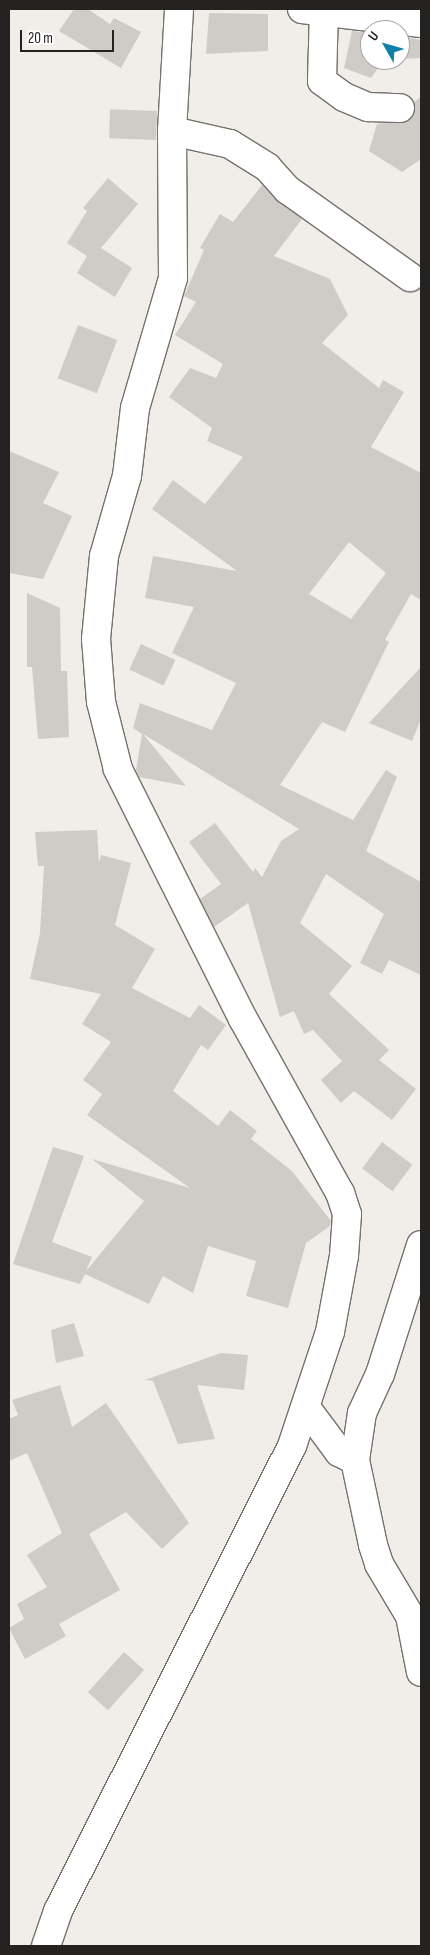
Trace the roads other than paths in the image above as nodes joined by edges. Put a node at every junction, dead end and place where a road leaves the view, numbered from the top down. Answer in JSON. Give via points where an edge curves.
{"nodes":[{"id":1,"x":179,"y":9,"type":"edge"},
{"id":2,"x":316,"y":10,"type":"edge"},
{"id":3,"x":421,"y":23,"type":"edge"},
{"id":4,"x":400,"y":108,"type":"dead end"},
{"id":5,"x":172,"y":131,"type":"junction"},
{"id":6,"x":410,"y":277,"type":"dead end"},
{"id":7,"x":421,"y":1245,"type":"edge"},
{"id":8,"x":307,"y":1409,"type":"junction"},
{"id":9,"x":354,"y":1460,"type":"junction"},
{"id":10,"x":421,"y":1672,"type":"edge"},
{"id":11,"x":46,"y":1946,"type":"edge"}],
"edges":[{"from":1,"to":5,"type":"street"},
{"from":2,"to":3,"type":"street"},
{"from":2,"to":4,"type":"street","via":[[322,81],[344,97],[368,106]]},
{"from":5,"to":6,"type":"street","via":[[230,144],[268,168],[288,190]]},
{"from":5,"to":8,"type":"street","via":[[173,278],[135,408],[127,476],[104,556],[96,638],[101,702],[123,778],[347,1214],[330,1332]]},
{"from":7,"to":9,"type":"street","via":[[380,1374],[362,1413]]},
{"from":8,"to":9,"type":"street","via":[[340,1452]]},
{"from":8,"to":11,"type":"street","via":[[58,1911]]},
{"from":9,"to":10,"type":"street","via":[[373,1545],[410,1616]]}]}
